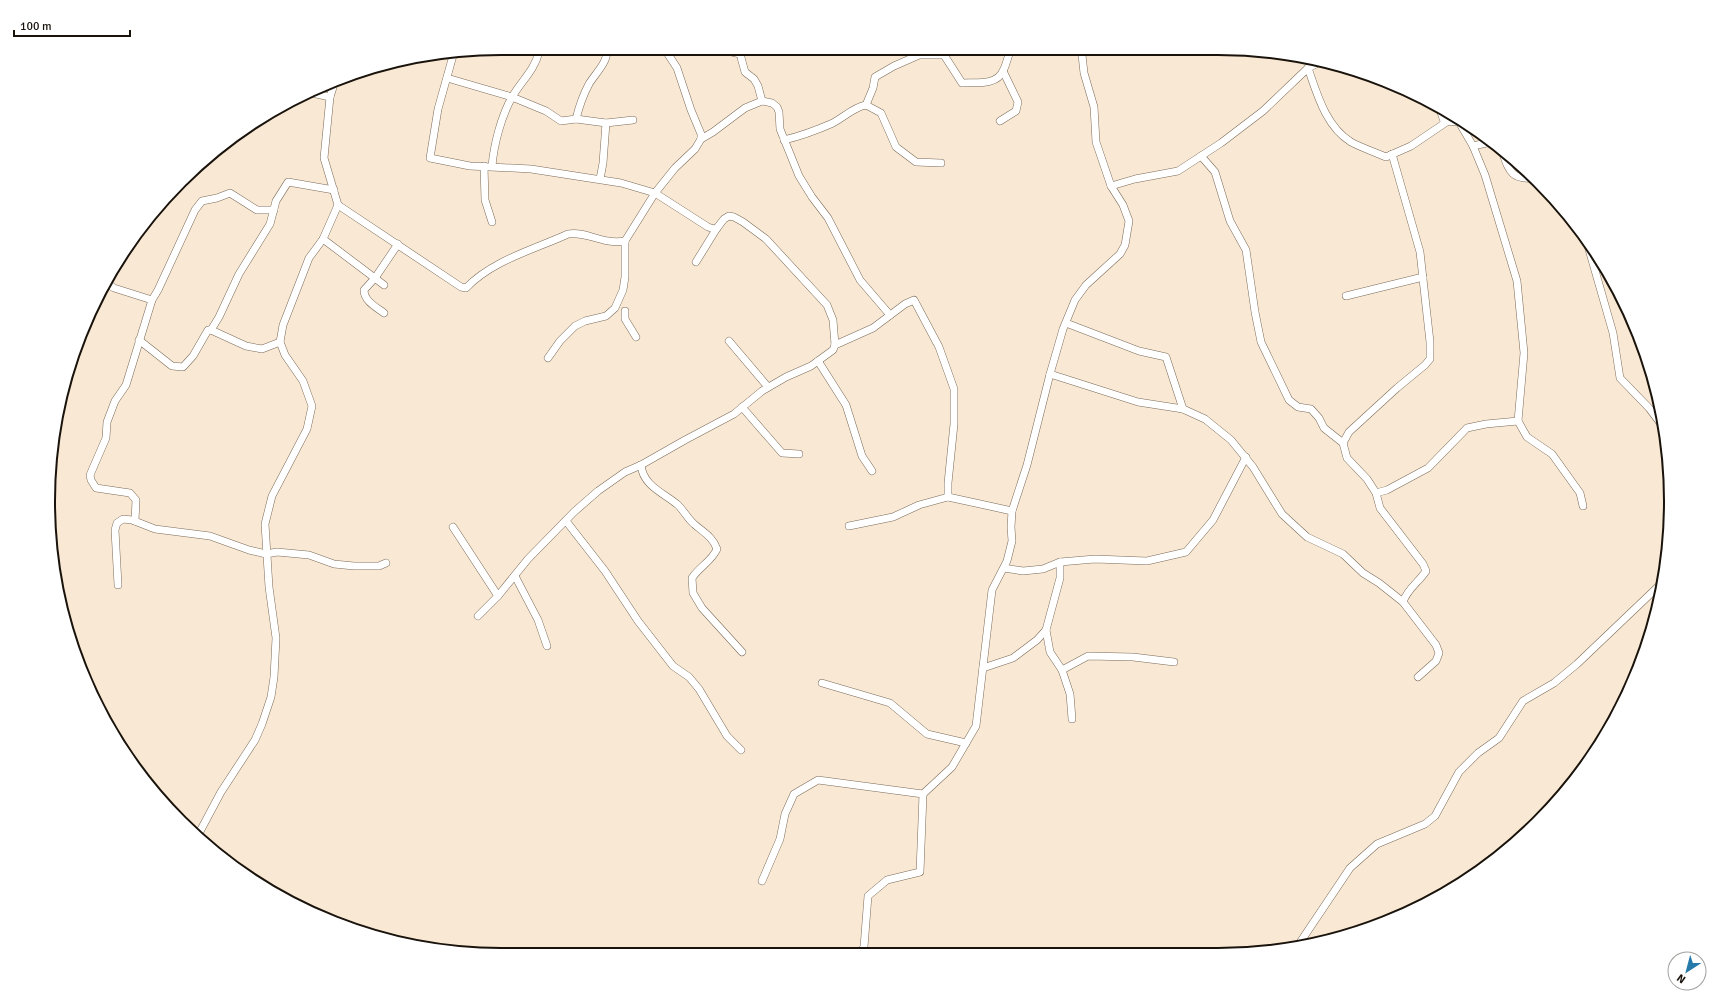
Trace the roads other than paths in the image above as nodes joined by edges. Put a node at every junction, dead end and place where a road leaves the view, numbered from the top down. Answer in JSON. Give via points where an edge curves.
{"nodes":[{"id":1,"x":538,"y":55,"type":"edge"},
{"id":2,"x":606,"y":55,"type":"edge"},
{"id":3,"x":669,"y":55,"type":"edge"},
{"id":4,"x":740,"y":55,"type":"edge"},
{"id":5,"x":1009,"y":55,"type":"edge"},
{"id":6,"x":1082,"y":55,"type":"edge"},
{"id":7,"x":452,"y":58,"type":"edge"},
{"id":8,"x":1313,"y":66,"type":"edge"},
{"id":9,"x":1308,"y":68,"type":"junction"},
{"id":10,"x":1003,"y":71,"type":"junction"},
{"id":11,"x":447,"y":78,"type":"junction"},
{"id":12,"x":333,"y":88,"type":"edge"},
{"id":13,"x":319,"y":94,"type":"edge"},
{"id":14,"x":330,"y":96,"type":"junction"},
{"id":15,"x":512,"y":97,"type":"junction"},
{"id":16,"x":762,"y":101,"type":"junction"},
{"id":17,"x":866,"y":105,"type":"junction"},
{"id":18,"x":1442,"y":116,"type":"edge"},
{"id":19,"x":576,"y":119,"type":"junction"},
{"id":20,"x":633,"y":120,"type":"dead end"},
{"id":21,"x":1000,"y":121,"type":"dead end"},
{"id":22,"x":1448,"y":121,"type":"junction"},
{"id":23,"x":1452,"y":121,"type":"edge"},
{"id":24,"x":606,"y":123,"type":"junction"},
{"id":25,"x":1462,"y":128,"type":"edge"},
{"id":26,"x":701,"y":139,"type":"junction"},
{"id":27,"x":784,"y":140,"type":"junction"},
{"id":28,"x":1484,"y":143,"type":"edge"},
{"id":29,"x":1473,"y":146,"type":"junction"},
{"id":30,"x":1392,"y":154,"type":"junction"},
{"id":31,"x":1201,"y":156,"type":"junction"},
{"id":32,"x":1506,"y":161,"type":"edge"},
{"id":33,"x":940,"y":163,"type":"dead end"},
{"id":34,"x":484,"y":166,"type":"junction"},
{"id":35,"x":492,"y":166,"type":"junction"},
{"id":36,"x":1524,"y":177,"type":"edge"},
{"id":37,"x":600,"y":179,"type":"junction"},
{"id":38,"x":1111,"y":186,"type":"junction"},
{"id":39,"x":334,"y":190,"type":"junction"},
{"id":40,"x":655,"y":193,"type":"junction"},
{"id":41,"x":338,"y":205,"type":"junction"},
{"id":42,"x":274,"y":210,"type":"junction"},
{"id":43,"x":492,"y":222,"type":"dead end"},
{"id":44,"x":717,"y":228,"type":"junction"},
{"id":45,"x":323,"y":239,"type":"junction"},
{"id":46,"x":625,"y":241,"type":"junction"},
{"id":47,"x":398,"y":244,"type":"junction"},
{"id":48,"x":1591,"y":256,"type":"edge"},
{"id":49,"x":696,"y":262,"type":"dead end"},
{"id":50,"x":1423,"y":277,"type":"junction"},
{"id":51,"x":375,"y":278,"type":"junction"},
{"id":52,"x":384,"y":284,"type":"dead end"},
{"id":53,"x":111,"y":286,"type":"edge"},
{"id":54,"x":1346,"y":296,"type":"dead end"},
{"id":55,"x":620,"y":297,"type":"junction"},
{"id":56,"x":152,"y":300,"type":"junction"},
{"id":57,"x":615,"y":308,"type":"junction"},
{"id":58,"x":625,"y":311,"type":"junction"},
{"id":59,"x":384,"y":313,"type":"dead end"},
{"id":60,"x":890,"y":315,"type":"junction"},
{"id":61,"x":1066,"y":323,"type":"junction"},
{"id":62,"x":211,"y":330,"type":"junction"},
{"id":63,"x":636,"y":337,"type":"dead end"},
{"id":64,"x":139,"y":340,"type":"junction"},
{"id":65,"x":729,"y":341,"type":"dead end"},
{"id":66,"x":280,"y":342,"type":"junction"},
{"id":67,"x":835,"y":345,"type":"junction"},
{"id":68,"x":548,"y":358,"type":"dead end"},
{"id":69,"x":818,"y":361,"type":"junction"},
{"id":70,"x":1050,"y":374,"type":"junction"},
{"id":71,"x":768,"y":387,"type":"junction"},
{"id":72,"x":742,"y":407,"type":"junction"},
{"id":73,"x":1183,"y":409,"type":"junction"},
{"id":74,"x":1655,"y":417,"type":"edge"},
{"id":75,"x":1518,"y":421,"type":"junction"},
{"id":76,"x":1343,"y":442,"type":"junction"},
{"id":77,"x":799,"y":454,"type":"dead end"},
{"id":78,"x":1246,"y":457,"type":"junction"},
{"id":79,"x":641,"y":465,"type":"junction"},
{"id":80,"x":872,"y":471,"type":"dead end"},
{"id":81,"x":1376,"y":493,"type":"junction"},
{"id":82,"x":948,"y":497,"type":"junction"},
{"id":83,"x":1583,"y":506,"type":"dead end"},
{"id":84,"x":1012,"y":511,"type":"junction"},
{"id":85,"x":135,"y":521,"type":"junction"},
{"id":86,"x":566,"y":521,"type":"junction"},
{"id":87,"x":849,"y":526,"type":"dead end"},
{"id":88,"x":454,"y":527,"type":"dead end"},
{"id":89,"x":266,"y":554,"type":"junction"},
{"id":90,"x":1060,"y":562,"type":"junction"},
{"id":91,"x":386,"y":563,"type":"dead end"},
{"id":92,"x":1004,"y":568,"type":"junction"},
{"id":93,"x":515,"y":576,"type":"junction"},
{"id":94,"x":118,"y":585,"type":"dead end"},
{"id":95,"x":1655,"y":590,"type":"edge"},
{"id":96,"x":498,"y":596,"type":"junction"},
{"id":97,"x":1402,"y":602,"type":"junction"},
{"id":98,"x":478,"y":616,"type":"dead end"},
{"id":99,"x":1046,"y":630,"type":"junction"},
{"id":100,"x":547,"y":646,"type":"dead end"},
{"id":101,"x":742,"y":652,"type":"dead end"},
{"id":102,"x":1174,"y":662,"type":"dead end"},
{"id":103,"x":983,"y":668,"type":"junction"},
{"id":104,"x":1062,"y":670,"type":"junction"},
{"id":105,"x":1418,"y":677,"type":"dead end"},
{"id":106,"x":822,"y":683,"type":"dead end"},
{"id":107,"x":1072,"y":720,"type":"dead end"},
{"id":108,"x":966,"y":743,"type":"junction"},
{"id":109,"x":741,"y":750,"type":"dead end"},
{"id":110,"x":922,"y":794,"type":"junction"},
{"id":111,"x":200,"y":831,"type":"edge"},
{"id":112,"x":762,"y":881,"type":"dead end"},
{"id":113,"x":1302,"y":939,"type":"edge"},
{"id":114,"x":863,"y":948,"type":"edge"}],
"edges":[{"from":1,"to":15,"type":"street","via":[[536,64]]},
{"from":2,"to":19,"type":"street","via":[[586,91]]},
{"from":3,"to":26,"type":"street","via":[[677,68]]},
{"from":4,"to":16,"type":"street","via":[[745,72],[754,79]]},
{"from":5,"to":10,"type":"street"},
{"from":6,"to":38,"type":"street","via":[[1084,73],[1094,107],[1096,142]]},
{"from":7,"to":11,"type":"street"},
{"from":8,"to":9,"type":"street"},
{"from":9,"to":30,"type":"street","via":[[1324,110],[1338,131],[1351,142],[1386,157]]},
{"from":9,"to":31,"type":"street","via":[[1263,111]]},
{"from":10,"to":17,"type":"street","via":[[996,80],[962,83],[944,55],[919,55],[875,77]]},
{"from":10,"to":21,"type":"street","via":[[1018,102],[1016,112]]},
{"from":11,"to":15,"type":"street"},
{"from":11,"to":34,"type":"street","via":[[438,109],[430,158],[470,166]]},
{"from":12,"to":14,"type":"street"},
{"from":13,"to":14,"type":"street"},
{"from":14,"to":39,"type":"street","via":[[324,158]]},
{"from":15,"to":19,"type":"street","via":[[561,121]]},
{"from":15,"to":35,"type":"street","via":[[499,132]]},
{"from":16,"to":26,"type":"street","via":[[745,108]]},
{"from":16,"to":27,"type":"street","via":[[777,107]]},
{"from":17,"to":27,"type":"street","via":[[802,136]]},
{"from":17,"to":33,"type":"street","via":[[880,113],[896,147],[916,162]]},
{"from":18,"to":22,"type":"street","via":[[1444,121]]},
{"from":19,"to":24,"type":"street"},
{"from":20,"to":24,"type":"street"},
{"from":22,"to":23,"type":"street"},
{"from":22,"to":30,"type":"street","via":[[1411,146]]},
{"from":24,"to":37,"type":"street"},
{"from":25,"to":29,"type":"street"},
{"from":26,"to":40,"type":"street"},
{"from":27,"to":60,"type":"street","via":[[799,176],[828,218],[860,280]]},
{"from":28,"to":29,"type":"street"},
{"from":29,"to":75,"type":"street","via":[[1485,175],[1517,281],[1524,353]]},
{"from":30,"to":50,"type":"street","via":[[1420,252]]},
{"from":31,"to":38,"type":"street","via":[[1178,171]]},
{"from":31,"to":76,"type":"street","via":[[1215,172],[1230,221],[1246,250],[1261,342],[1289,400],[1298,407],[1311,409],[1324,428]]},
{"from":32,"to":36,"type":"street","via":[[1511,174]]},
{"from":34,"to":35,"type":"street"},
{"from":34,"to":43,"type":"street","via":[[485,200]]},
{"from":35,"to":37,"type":"street"},
{"from":37,"to":40,"type":"street"},
{"from":38,"to":61,"type":"street","via":[[1129,221],[1125,245],[1120,254],[1086,284],[1075,300]]},
{"from":39,"to":41,"type":"street"},
{"from":39,"to":42,"type":"street","via":[[288,182],[276,201]]},
{"from":40,"to":44,"type":"street","via":[[708,227]]},
{"from":40,"to":46,"type":"street"},
{"from":41,"to":45,"type":"street"},
{"from":41,"to":47,"type":"street"},
{"from":42,"to":56,"type":"street","via":[[257,210],[230,193],[202,201],[195,210]]},
{"from":42,"to":62,"type":"street","via":[[270,224],[239,274],[220,317]]},
{"from":44,"to":49,"type":"street"},
{"from":44,"to":67,"type":"street","via":[[724,219],[734,216],[766,239],[827,304],[833,320]]},
{"from":45,"to":51,"type":"street"},
{"from":45,"to":66,"type":"street","via":[[309,258],[283,325]]},
{"from":46,"to":47,"type":"street","via":[[603,241],[577,233],[568,234],[494,267],[478,276],[466,288]]},
{"from":46,"to":55,"type":"street","via":[[625,277]]},
{"from":47,"to":51,"type":"street"},
{"from":48,"to":74,"type":"street","via":[[1613,333],[1620,378]]},
{"from":50,"to":54,"type":"street"},
{"from":50,"to":76,"type":"street","via":[[1430,359],[1349,432]]},
{"from":51,"to":52,"type":"street"},
{"from":51,"to":59,"type":"street","via":[[364,290],[364,295]]},
{"from":53,"to":56,"type":"street"},
{"from":55,"to":57,"type":"street"},
{"from":55,"to":58,"type":"street"},
{"from":56,"to":64,"type":"street"},
{"from":57,"to":58,"type":"street"},
{"from":57,"to":68,"type":"street","via":[[606,316],[575,326]]},
{"from":58,"to":63,"type":"street","via":[[625,319]]},
{"from":60,"to":67,"type":"street","via":[[873,328]]},
{"from":60,"to":82,"type":"street","via":[[914,300],[939,347],[954,389]]},
{"from":61,"to":70,"type":"street"},
{"from":61,"to":73,"type":"street","via":[[1139,351],[1166,357]]},
{"from":62,"to":64,"type":"street","via":[[208,330],[193,356],[183,367],[172,366]]},
{"from":62,"to":66,"type":"street","via":[[246,346],[262,349]]},
{"from":64,"to":85,"type":"street","via":[[126,385],[115,401],[107,422],[106,438],[90,476],[96,488],[130,493],[136,500]]},
{"from":65,"to":71,"type":"street"},
{"from":66,"to":89,"type":"street","via":[[285,355],[303,382],[312,406],[307,429],[272,496],[265,524]]},
{"from":67,"to":69,"type":"street","via":[[833,350]]},
{"from":69,"to":71,"type":"street"},
{"from":69,"to":80,"type":"street","via":[[846,405],[862,456]]},
{"from":70,"to":73,"type":"street","via":[[1138,402]]},
{"from":70,"to":84,"type":"street","via":[[1028,465]]},
{"from":71,"to":72,"type":"street"},
{"from":72,"to":77,"type":"street","via":[[782,453]]},
{"from":72,"to":79,"type":"street","via":[[734,414]]},
{"from":73,"to":78,"type":"street","via":[[1205,419],[1231,440]]},
{"from":75,"to":81,"type":"street","via":[[1467,428],[1428,468],[1387,490]]},
{"from":75,"to":83,"type":"street","via":[[1527,437],[1556,459],[1580,493]]},
{"from":76,"to":81,"type":"street","via":[[1347,458],[1367,479]]},
{"from":78,"to":90,"type":"street","via":[[1214,520],[1186,552],[1147,561]]},
{"from":78,"to":97,"type":"street","via":[[1282,514],[1294,526],[1307,537],[1343,554],[1363,573]]},
{"from":79,"to":86,"type":"street","via":[[625,472],[598,491]]},
{"from":79,"to":101,"type":"street","via":[[646,480],[677,505],[715,544],[715,554],[692,578],[693,593],[702,608]]},
{"from":81,"to":97,"type":"street","via":[[1380,508],[1426,571]]},
{"from":82,"to":84,"type":"street"},
{"from":82,"to":87,"type":"street","via":[[919,505],[893,517]]},
{"from":84,"to":92,"type":"street","via":[[1012,541]]},
{"from":85,"to":89,"type":"street","via":[[155,529],[210,536]]},
{"from":85,"to":94,"type":"street","via":[[123,519],[117,523],[115,530]]},
{"from":86,"to":93,"type":"street","via":[[528,558]]},
{"from":86,"to":109,"type":"street","via":[[673,666],[689,677],[699,689],[727,736]]},
{"from":88,"to":96,"type":"street"},
{"from":89,"to":91,"type":"street","via":[[277,552],[309,555],[334,564],[354,566],[379,566]]},
{"from":89,"to":111,"type":"street","via":[[276,638],[271,696],[255,740],[221,792]]},
{"from":90,"to":92,"type":"street","via":[[1036,570]]},
{"from":90,"to":99,"type":"street","via":[[1060,578]]},
{"from":92,"to":103,"type":"street","via":[[992,590]]},
{"from":93,"to":96,"type":"street"},
{"from":93,"to":100,"type":"street","via":[[538,620]]},
{"from":95,"to":113,"type":"street","via":[[1577,664],[1554,683],[1523,701],[1500,738],[1478,753],[1459,772],[1435,816],[1425,824],[1377,844],[1355,864]]},
{"from":96,"to":98,"type":"street"},
{"from":97,"to":105,"type":"street","via":[[1436,645],[1439,653],[1436,661]]},
{"from":99,"to":103,"type":"street","via":[[1013,658]]},
{"from":99,"to":104,"type":"street","via":[[1050,652]]},
{"from":102,"to":104,"type":"street","via":[[1133,657],[1088,656]]},
{"from":103,"to":108,"type":"street","via":[[976,726]]},
{"from":104,"to":107,"type":"street","via":[[1070,694]]},
{"from":106,"to":108,"type":"street","via":[[890,703],[927,734]]},
{"from":108,"to":110,"type":"street","via":[[952,767]]},
{"from":110,"to":112,"type":"street","via":[[818,780],[794,794],[785,814],[780,840]]},
{"from":110,"to":114,"type":"street","via":[[920,872],[887,880],[868,896]]}]}
